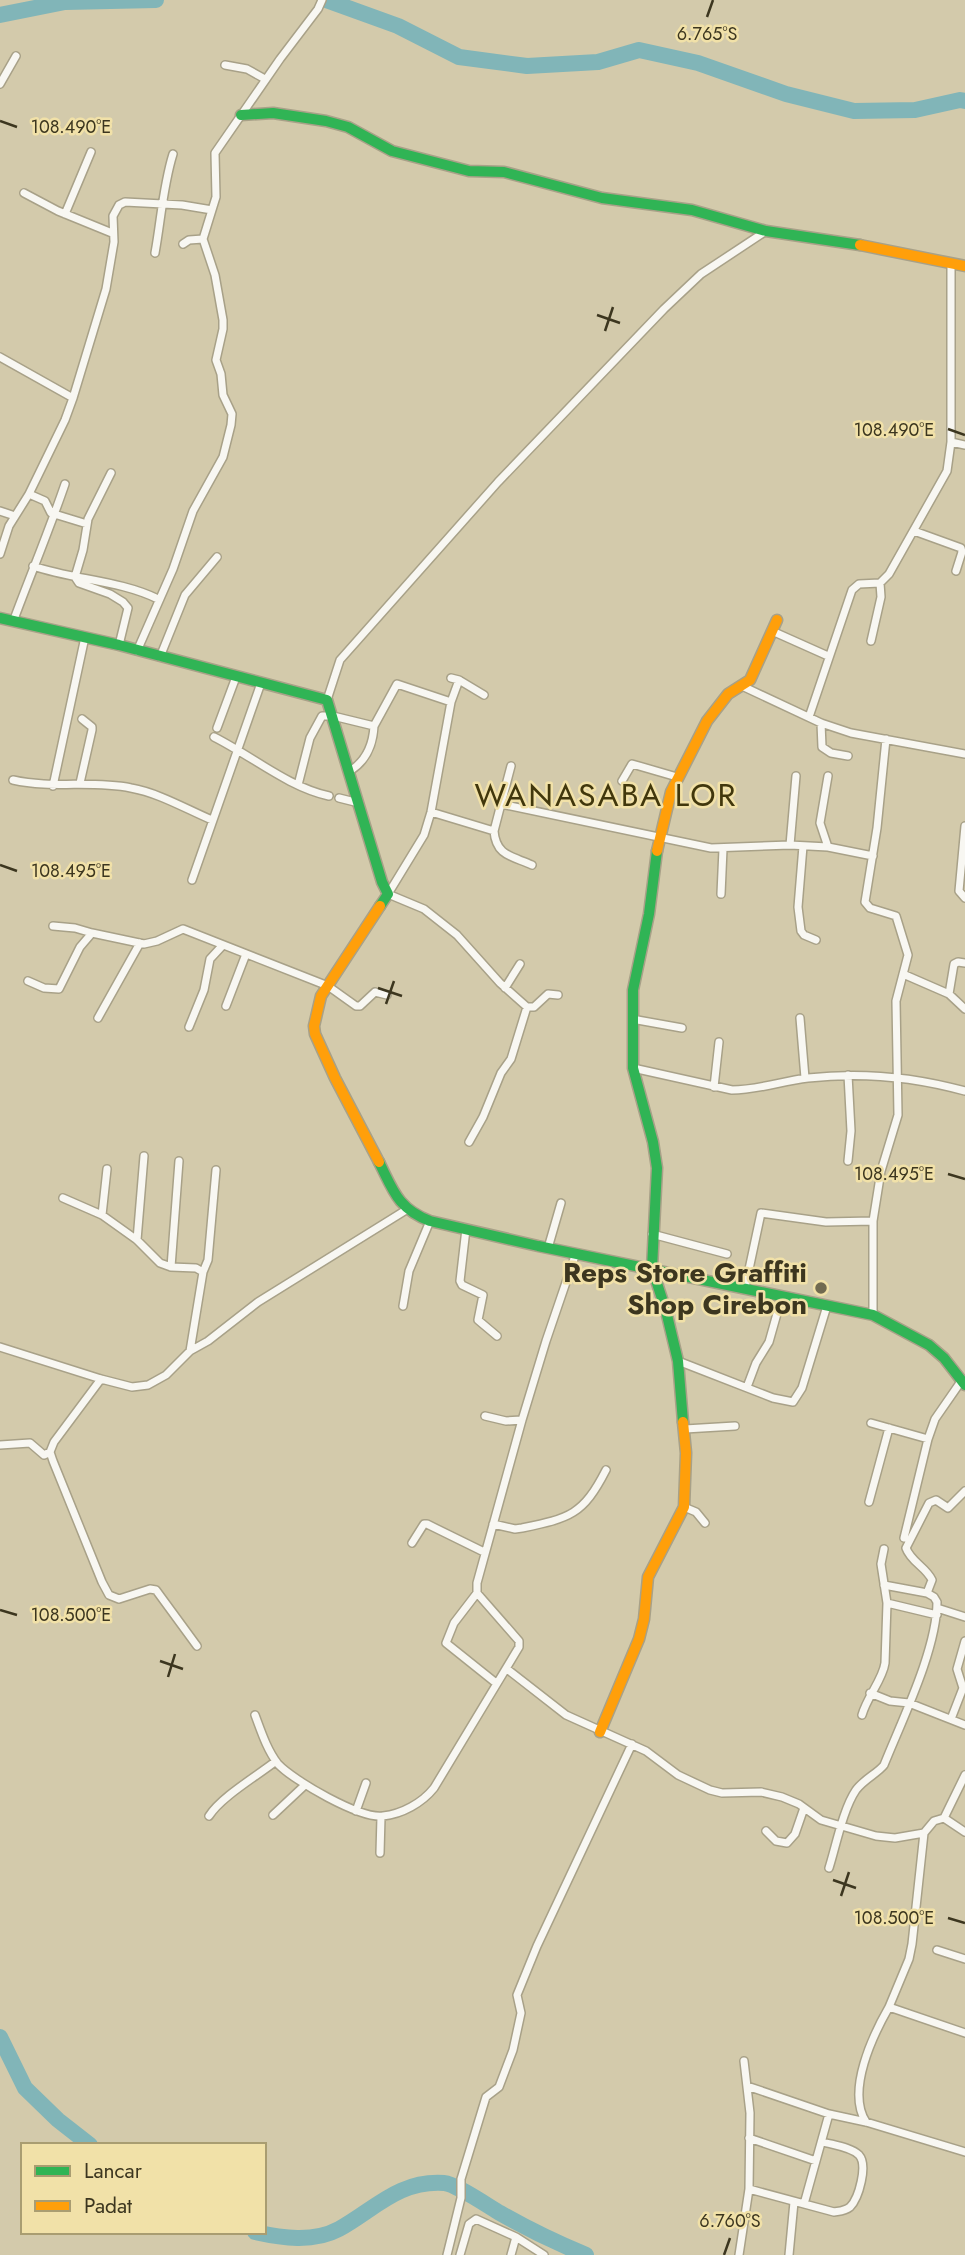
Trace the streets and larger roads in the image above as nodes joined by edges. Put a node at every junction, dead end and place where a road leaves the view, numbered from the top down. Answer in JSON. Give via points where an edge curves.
{"nodes":[{"id":1,"x":323,"y":0,"type":"edge"},
{"id":2,"x":16,"y":56,"type":"dead end"},
{"id":3,"x":225,"y":65,"type":"dead end"},
{"id":4,"x":265,"y":79,"type":"junction"},
{"id":5,"x":0,"y":84,"type":"edge"},
{"id":6,"x":241,"y":115,"type":"junction"},
{"id":7,"x":91,"y":152,"type":"dead end"},
{"id":8,"x":173,"y":154,"type":"dead end"},
{"id":9,"x":24,"y":193,"type":"dead end"},
{"id":10,"x":164,"y":204,"type":"junction"},
{"id":11,"x":212,"y":210,"type":"junction"},
{"id":12,"x":65,"y":214,"type":"junction"},
{"id":13,"x":766,"y":231,"type":"junction"},
{"id":14,"x":113,"y":233,"type":"junction"},
{"id":15,"x":203,"y":239,"type":"junction"},
{"id":16,"x":183,"y":244,"type":"dead end"},
{"id":17,"x":155,"y":253,"type":"dead end"},
{"id":18,"x":951,"y":263,"type":"junction"},
{"id":19,"x":965,"y":266,"type":"edge"},
{"id":20,"x":0,"y":357,"type":"edge"},
{"id":21,"x":73,"y":398,"type":"junction"},
{"id":22,"x":951,"y":442,"type":"junction"},
{"id":23,"x":965,"y":445,"type":"edge"},
{"id":24,"x":111,"y":473,"type":"dead end"},
{"id":25,"x":65,"y":484,"type":"dead end"},
{"id":26,"x":29,"y":494,"type":"junction"},
{"id":27,"x":0,"y":511,"type":"edge"},
{"id":28,"x":56,"y":514,"type":"junction"},
{"id":29,"x":15,"y":516,"type":"junction"},
{"id":30,"x":87,"y":524,"type":"junction"},
{"id":31,"x":914,"y":531,"type":"junction"},
{"id":32,"x":0,"y":554,"type":"edge"},
{"id":33,"x":217,"y":557,"type":"dead end"},
{"id":34,"x":33,"y":566,"type":"junction"},
{"id":35,"x":956,"y":571,"type":"dead end"},
{"id":36,"x":75,"y":578,"type":"junction"},
{"id":37,"x":880,"y":583,"type":"junction"},
{"id":38,"x":158,"y":599,"type":"junction"},
{"id":39,"x":0,"y":618,"type":"edge"},
{"id":40,"x":13,"y":622,"type":"junction"},
{"id":41,"x":774,"y":625,"type":"joint"},
{"id":42,"x":85,"y":637,"type":"junction"},
{"id":43,"x":871,"y":641,"type":"dead end"},
{"id":44,"x":119,"y":645,"type":"junction"},
{"id":45,"x":137,"y":651,"type":"junction"},
{"id":46,"x":828,"y":656,"type":"junction"},
{"id":47,"x":160,"y":657,"type":"junction"},
{"id":48,"x":236,"y":677,"type":"junction"},
{"id":49,"x":261,"y":684,"type":"junction"},
{"id":50,"x":742,"y":685,"type":"junction"},
{"id":51,"x":484,"y":695,"type":"dead end"},
{"id":52,"x":327,"y":700,"type":"junction"},
{"id":53,"x":451,"y":702,"type":"junction"},
{"id":54,"x":333,"y":716,"type":"junction"},
{"id":55,"x":809,"y":717,"type":"junction"},
{"id":56,"x":82,"y":719,"type":"dead end"},
{"id":57,"x":821,"y":723,"type":"junction"},
{"id":58,"x":374,"y":726,"type":"junction"},
{"id":59,"x":217,"y":728,"type":"dead end"},
{"id":60,"x":214,"y":737,"type":"dead end"},
{"id":61,"x":886,"y":738,"type":"junction"},
{"id":62,"x":237,"y":752,"type":"junction"},
{"id":63,"x":965,"y":754,"type":"edge"},
{"id":64,"x":848,"y":756,"type":"dead end"},
{"id":65,"x":512,"y":766,"type":"dead end"},
{"id":66,"x":350,"y":771,"type":"junction"},
{"id":67,"x":796,"y":776,"type":"dead end"},
{"id":68,"x":828,"y":776,"type":"dead end"},
{"id":69,"x":677,"y":777,"type":"junction"},
{"id":70,"x":13,"y":780,"type":"dead end"},
{"id":71,"x":622,"y":781,"type":"dead end"},
{"id":72,"x":80,"y":783,"type":"junction"},
{"id":73,"x":298,"y":785,"type":"junction"},
{"id":74,"x":53,"y":786,"type":"junction"},
{"id":75,"x":328,"y":796,"type":"dead end"},
{"id":76,"x":339,"y":798,"type":"dead end"},
{"id":77,"x":359,"y":803,"type":"junction"},
{"id":78,"x":501,"y":804,"type":"junction"},
{"id":79,"x":431,"y":812,"type":"junction"},
{"id":80,"x":212,"y":820,"type":"junction"},
{"id":81,"x":965,"y":826,"type":"edge"},
{"id":82,"x":494,"y":831,"type":"junction"},
{"id":83,"x":659,"y":837,"type":"junction"},
{"id":84,"x":790,"y":845,"type":"junction"},
{"id":85,"x":803,"y":846,"type":"junction"},
{"id":86,"x":828,"y":847,"type":"junction"},
{"id":87,"x":723,"y":849,"type":"junction"},
{"id":88,"x":873,"y":856,"type":"junction"},
{"id":89,"x":532,"y":865,"type":"dead end"},
{"id":90,"x":192,"y":880,"type":"dead end"},
{"id":91,"x":388,"y":894,"type":"junction"},
{"id":92,"x":721,"y":894,"type":"dead end"},
{"id":93,"x":965,"y":898,"type":"edge"},
{"id":94,"x":53,"y":926,"type":"dead end"},
{"id":95,"x":92,"y":933,"type":"junction"},
{"id":96,"x":816,"y":940,"type":"dead end"},
{"id":97,"x":140,"y":943,"type":"junction"},
{"id":98,"x":223,"y":945,"type":"junction"},
{"id":99,"x":246,"y":954,"type":"junction"},
{"id":100,"x":965,"y":963,"type":"edge"},
{"id":101,"x":520,"y":964,"type":"dead end"},
{"id":102,"x":903,"y":974,"type":"junction"},
{"id":103,"x":28,"y":981,"type":"dead end"},
{"id":104,"x":328,"y":986,"type":"junction"},
{"id":105,"x":505,"y":988,"type":"junction"},
{"id":106,"x":949,"y":994,"type":"junction"},
{"id":107,"x":387,"y":995,"type":"dead end"},
{"id":108,"x":558,"y":995,"type":"dead end"},
{"id":109,"x":226,"y":1006,"type":"dead end"},
{"id":110,"x":527,"y":1007,"type":"junction"},
{"id":111,"x":965,"y":1009,"type":"edge"},
{"id":112,"x":99,"y":1018,"type":"dead end"},
{"id":113,"x":800,"y":1018,"type":"dead end"},
{"id":114,"x":632,"y":1019,"type":"junction"},
{"id":115,"x":189,"y":1027,"type":"dead end"},
{"id":116,"x":682,"y":1028,"type":"dead end"},
{"id":117,"x":719,"y":1042,"type":"dead end"},
{"id":118,"x":633,"y":1068,"type":"junction"},
{"id":119,"x":848,"y":1075,"type":"junction"},
{"id":120,"x":805,"y":1078,"type":"junction"},
{"id":121,"x":898,"y":1078,"type":"junction"},
{"id":122,"x":714,"y":1087,"type":"junction"},
{"id":123,"x":965,"y":1091,"type":"edge"},
{"id":124,"x":469,"y":1142,"type":"dead end"},
{"id":125,"x":145,"y":1156,"type":"dead end"},
{"id":126,"x":179,"y":1161,"type":"dead end"},
{"id":127,"x":848,"y":1161,"type":"dead end"},
{"id":128,"x":107,"y":1169,"type":"dead end"},
{"id":129,"x":216,"y":1170,"type":"dead end"},
{"id":130,"x":63,"y":1198,"type":"dead end"},
{"id":131,"x":561,"y":1203,"type":"dead end"},
{"id":132,"x":406,"y":1210,"type":"junction"},
{"id":133,"x":102,"y":1215,"type":"junction"},
{"id":134,"x":430,"y":1221,"type":"junction"},
{"id":135,"x":873,"y":1221,"type":"junction"},
{"id":136,"x":466,"y":1229,"type":"junction"},
{"id":137,"x":652,"y":1234,"type":"junction"},
{"id":138,"x":136,"y":1240,"type":"junction"},
{"id":139,"x":548,"y":1248,"type":"junction"},
{"id":140,"x":576,"y":1253,"type":"junction"},
{"id":141,"x":727,"y":1254,"type":"dead end"},
{"id":142,"x":171,"y":1267,"type":"junction"},
{"id":143,"x":652,"y":1268,"type":"junction"},
{"id":144,"x":203,"y":1272,"type":"junction"},
{"id":145,"x":745,"y":1288,"type":"junction"},
{"id":146,"x":782,"y":1296,"type":"junction"},
{"id":147,"x":403,"y":1306,"type":"dead end"},
{"id":148,"x":827,"y":1306,"type":"junction"},
{"id":149,"x":873,"y":1315,"type":"junction"},
{"id":150,"x":497,"y":1336,"type":"dead end"},
{"id":151,"x":0,"y":1347,"type":"edge"},
{"id":152,"x":190,"y":1351,"type":"junction"},
{"id":153,"x":678,"y":1361,"type":"junction"},
{"id":154,"x":101,"y":1379,"type":"junction"},
{"id":155,"x":963,"y":1383,"type":"edge"},
{"id":156,"x":747,"y":1387,"type":"junction"},
{"id":157,"x":485,"y":1416,"type":"dead end"},
{"id":158,"x":522,"y":1420,"type":"junction"},
{"id":159,"x":871,"y":1423,"type":"dead end"},
{"id":160,"x":735,"y":1426,"type":"dead end"},
{"id":161,"x":889,"y":1428,"type":"junction"},
{"id":162,"x":685,"y":1429,"type":"junction"},
{"id":163,"x":928,"y":1439,"type":"junction"},
{"id":164,"x":0,"y":1446,"type":"edge"},
{"id":165,"x":50,"y":1452,"type":"junction"},
{"id":166,"x":606,"y":1469,"type":"dead end"},
{"id":167,"x":965,"y":1491,"type":"edge"},
{"id":168,"x":869,"y":1502,"type":"dead end"},
{"id":169,"x":684,"y":1507,"type":"junction"},
{"id":170,"x":705,"y":1523,"type":"dead end"},
{"id":171,"x":493,"y":1524,"type":"junction"},
{"id":172,"x":904,"y":1538,"type":"dead end"},
{"id":173,"x":412,"y":1543,"type":"dead end"},
{"id":174,"x":884,"y":1549,"type":"dead end"},
{"id":175,"x":484,"y":1552,"type":"junction"},
{"id":176,"x":884,"y":1585,"type":"junction"},
{"id":177,"x":477,"y":1593,"type":"junction"},
{"id":178,"x":927,"y":1593,"type":"junction"},
{"id":179,"x":887,"y":1603,"type":"junction"},
{"id":180,"x":937,"y":1611,"type":"junction"},
{"id":181,"x":965,"y":1617,"type":"edge"},
{"id":182,"x":965,"y":1641,"type":"edge"},
{"id":183,"x":197,"y":1646,"type":"dead end"},
{"id":184,"x":507,"y":1669,"type":"junction"},
{"id":185,"x":496,"y":1683,"type":"junction"},
{"id":186,"x":870,"y":1693,"type":"junction"},
{"id":187,"x":909,"y":1703,"type":"junction"},
{"id":188,"x":255,"y":1715,"type":"dead end"},
{"id":189,"x":862,"y":1715,"type":"dead end"},
{"id":190,"x":951,"y":1719,"type":"junction"},
{"id":191,"x":965,"y":1725,"type":"edge"},
{"id":192,"x":600,"y":1732,"type":"junction"},
{"id":193,"x":632,"y":1744,"type":"junction"},
{"id":194,"x":276,"y":1761,"type":"junction"},
{"id":195,"x":965,"y":1774,"type":"edge"},
{"id":196,"x":366,"y":1783,"type":"dead end"},
{"id":197,"x":305,"y":1785,"type":"junction"},
{"id":198,"x":804,"y":1808,"type":"junction"},
{"id":199,"x":356,"y":1811,"type":"junction"},
{"id":200,"x":273,"y":1815,"type":"dead end"},
{"id":201,"x":209,"y":1816,"type":"dead end"},
{"id":202,"x":381,"y":1817,"type":"junction"},
{"id":203,"x":944,"y":1818,"type":"junction"},
{"id":204,"x":842,"y":1827,"type":"junction"},
{"id":205,"x":766,"y":1831,"type":"dead end"},
{"id":206,"x":965,"y":1832,"type":"edge"},
{"id":207,"x":925,"y":1833,"type":"junction"},
{"id":208,"x":380,"y":1853,"type":"dead end"},
{"id":209,"x":829,"y":1868,"type":"dead end"},
{"id":210,"x":937,"y":1950,"type":"dead end"},
{"id":211,"x":965,"y":1959,"type":"edge"},
{"id":212,"x":889,"y":2007,"type":"junction"},
{"id":213,"x":965,"y":2033,"type":"edge"},
{"id":214,"x":744,"y":2060,"type":"dead end"},
{"id":215,"x":747,"y":2086,"type":"junction"},
{"id":216,"x":829,"y":2114,"type":"junction"},
{"id":217,"x":858,"y":2121,"type":"junction"},
{"id":218,"x":749,"y":2138,"type":"junction"},
{"id":219,"x":822,"y":2142,"type":"junction"},
{"id":220,"x":965,"y":2152,"type":"edge"},
{"id":221,"x":817,"y":2161,"type":"junction"},
{"id":222,"x":749,"y":2189,"type":"junction"},
{"id":223,"x":794,"y":2202,"type":"junction"},
{"id":224,"x":804,"y":2204,"type":"junction"},
{"id":225,"x":516,"y":2237,"type":"junction"},
{"id":226,"x":447,"y":2255,"type":"edge"},
{"id":227,"x":460,"y":2255,"type":"edge"},
{"id":228,"x":511,"y":2255,"type":"edge"},
{"id":229,"x":544,"y":2255,"type":"edge"},
{"id":230,"x":740,"y":2255,"type":"edge"},
{"id":231,"x":789,"y":2255,"type":"edge"}],
"edges":[{"from":1,"to":4,"type":"street"},
{"from":2,"to":5,"type":"street"},
{"from":3,"to":4,"type":"street"},
{"from":4,"to":6,"type":"street"},
{"from":6,"to":11,"type":"street","via":[[215,153],[217,189]]},
{"from":6,"to":13,"type":"street","via":[[273,113],[326,121],[424,161],[469,172],[513,174],[602,198],[692,210]]},
{"from":7,"to":12,"type":"street"},
{"from":8,"to":10,"type":"street"},
{"from":9,"to":12,"type":"street"},
{"from":10,"to":11,"type":"street"},
{"from":10,"to":14,"type":"street","via":[[122,203],[113,216]]},
{"from":10,"to":17,"type":"street"},
{"from":11,"to":15,"type":"street"},
{"from":12,"to":14,"type":"street"},
{"from":13,"to":18,"type":"street"},
{"from":13,"to":52,"type":"street","via":[[701,274],[499,482],[340,660]]},
{"from":14,"to":21,"type":"street","via":[[102,309]]},
{"from":15,"to":16,"type":"street"},
{"from":15,"to":38,"type":"street","via":[[223,320],[216,359],[232,414],[223,457],[193,511]]},
{"from":18,"to":19,"type":"street"},
{"from":18,"to":22,"type":"street"},
{"from":20,"to":21,"type":"street"},
{"from":21,"to":26,"type":"street"},
{"from":22,"to":23,"type":"street"},
{"from":22,"to":31,"type":"street","via":[[947,471]]},
{"from":24,"to":30,"type":"street"},
{"from":25,"to":28,"type":"street"},
{"from":26,"to":28,"type":"street"},
{"from":26,"to":29,"type":"street"},
{"from":27,"to":29,"type":"street"},
{"from":28,"to":30,"type":"street"},
{"from":28,"to":34,"type":"street"},
{"from":29,"to":32,"type":"street"},
{"from":30,"to":36,"type":"street"},
{"from":31,"to":35,"type":"street","via":[[961,548]]},
{"from":31,"to":37,"type":"street"},
{"from":33,"to":47,"type":"street","via":[[185,595]]},
{"from":34,"to":36,"type":"street"},
{"from":34,"to":40,"type":"street"},
{"from":36,"to":38,"type":"street","via":[[127,587]]},
{"from":36,"to":44,"type":"street","via":[[119,598],[128,608]]},
{"from":37,"to":43,"type":"street"},
{"from":37,"to":46,"type":"street","via":[[854,587]]},
{"from":38,"to":45,"type":"street"},
{"from":39,"to":40,"type":"street"},
{"from":40,"to":42,"type":"street"},
{"from":41,"to":46,"type":"street"},
{"from":41,"to":50,"type":"street","via":[[751,677]]},
{"from":42,"to":44,"type":"street"},
{"from":42,"to":74,"type":"street"},
{"from":44,"to":45,"type":"street"},
{"from":45,"to":47,"type":"street"},
{"from":46,"to":55,"type":"street"},
{"from":47,"to":48,"type":"street"},
{"from":48,"to":49,"type":"street"},
{"from":48,"to":59,"type":"street"},
{"from":49,"to":52,"type":"street"},
{"from":49,"to":62,"type":"street"},
{"from":50,"to":55,"type":"street"},
{"from":50,"to":69,"type":"street","via":[[728,694],[707,721]]},
{"from":51,"to":53,"type":"street","via":[[455,679]]},
{"from":52,"to":54,"type":"street"},
{"from":53,"to":58,"type":"street","via":[[395,685]]},
{"from":53,"to":79,"type":"street"},
{"from":54,"to":58,"type":"street"},
{"from":54,"to":66,"type":"street"},
{"from":54,"to":73,"type":"street","via":[[318,720]]},
{"from":55,"to":57,"type":"street"},
{"from":56,"to":72,"type":"street","via":[[92,730]]},
{"from":57,"to":61,"type":"street"},
{"from":57,"to":64,"type":"street","via":[[822,747]]},
{"from":58,"to":66,"type":"street","via":[[362,763]]},
{"from":60,"to":62,"type":"street"},
{"from":61,"to":63,"type":"street"},
{"from":61,"to":88,"type":"street"},
{"from":62,"to":73,"type":"street"},
{"from":62,"to":80,"type":"street"},
{"from":65,"to":78,"type":"street"},
{"from":66,"to":77,"type":"street"},
{"from":67,"to":84,"type":"street"},
{"from":68,"to":86,"type":"street","via":[[820,823]]},
{"from":69,"to":71,"type":"street","via":[[632,764]]},
{"from":69,"to":83,"type":"street"},
{"from":70,"to":74,"type":"street"},
{"from":72,"to":74,"type":"street"},
{"from":72,"to":80,"type":"street","via":[[133,788]]},
{"from":73,"to":75,"type":"street"},
{"from":76,"to":77,"type":"street"},
{"from":77,"to":91,"type":"street"},
{"from":78,"to":82,"type":"street"},
{"from":78,"to":83,"type":"street"},
{"from":79,"to":82,"type":"street"},
{"from":79,"to":91,"type":"street","via":[[421,842]]},
{"from":80,"to":90,"type":"street"},
{"from":81,"to":93,"type":"street","via":[[960,891]]},
{"from":82,"to":89,"type":"street","via":[[500,851]]},
{"from":83,"to":87,"type":"street"},
{"from":83,"to":114,"type":"street"},
{"from":84,"to":85,"type":"street"},
{"from":84,"to":87,"type":"street"},
{"from":85,"to":86,"type":"street"},
{"from":85,"to":96,"type":"street","via":[[798,916],[804,935]]},
{"from":86,"to":88,"type":"street"},
{"from":87,"to":92,"type":"street"},
{"from":88,"to":102,"type":"street","via":[[865,902],[896,916],[908,951]]},
{"from":91,"to":104,"type":"street"},
{"from":91,"to":105,"type":"street","via":[[424,909],[457,935]]},
{"from":94,"to":95,"type":"street"},
{"from":95,"to":97,"type":"street"},
{"from":95,"to":103,"type":"street","via":[[59,989]]},
{"from":97,"to":98,"type":"street","via":[[183,929]]},
{"from":97,"to":112,"type":"street"},
{"from":98,"to":99,"type":"street"},
{"from":98,"to":115,"type":"street","via":[[209,963]]},
{"from":99,"to":104,"type":"street"},
{"from":99,"to":109,"type":"street"},
{"from":100,"to":106,"type":"street","via":[[954,964]]},
{"from":101,"to":105,"type":"street"},
{"from":102,"to":106,"type":"street"},
{"from":102,"to":121,"type":"street","via":[[896,1001]]},
{"from":104,"to":107,"type":"street","via":[[356,1006],[375,992]]},
{"from":104,"to":132,"type":"street","via":[[316,1010],[315,1034]]},
{"from":105,"to":110,"type":"street"},
{"from":106,"to":111,"type":"street"},
{"from":108,"to":110,"type":"street","via":[[548,994],[534,1007]]},
{"from":110,"to":124,"type":"street","via":[[511,1059]]},
{"from":113,"to":120,"type":"street"},
{"from":114,"to":116,"type":"street"},
{"from":114,"to":118,"type":"street"},
{"from":117,"to":122,"type":"street"},
{"from":118,"to":122,"type":"street"},
{"from":118,"to":137,"type":"street","via":[[657,1168]]},
{"from":119,"to":120,"type":"street"},
{"from":119,"to":121,"type":"street"},
{"from":119,"to":127,"type":"street"},
{"from":120,"to":122,"type":"street","via":[[748,1090]]},
{"from":121,"to":123,"type":"street"},
{"from":121,"to":135,"type":"street","via":[[898,1115],[881,1171]]},
{"from":125,"to":138,"type":"street"},
{"from":126,"to":142,"type":"street"},
{"from":128,"to":133,"type":"street"},
{"from":129,"to":144,"type":"street"},
{"from":130,"to":133,"type":"street"},
{"from":131,"to":139,"type":"street"},
{"from":132,"to":134,"type":"street"},
{"from":132,"to":152,"type":"street","via":[[258,1302]]},
{"from":133,"to":138,"type":"street"},
{"from":134,"to":136,"type":"street"},
{"from":134,"to":147,"type":"street","via":[[409,1271]]},
{"from":135,"to":145,"type":"street","via":[[826,1222],[761,1213]]},
{"from":135,"to":149,"type":"street"},
{"from":136,"to":139,"type":"street"},
{"from":136,"to":150,"type":"street","via":[[460,1281],[483,1295],[478,1320]]},
{"from":137,"to":141,"type":"street"},
{"from":137,"to":143,"type":"street"},
{"from":138,"to":142,"type":"street","via":[[160,1263]]},
{"from":139,"to":140,"type":"street"},
{"from":140,"to":143,"type":"street"},
{"from":140,"to":158,"type":"street"},
{"from":142,"to":144,"type":"street"},
{"from":143,"to":145,"type":"street"},
{"from":143,"to":153,"type":"street"},
{"from":144,"to":152,"type":"street"},
{"from":145,"to":146,"type":"street"},
{"from":146,"to":148,"type":"street"},
{"from":146,"to":156,"type":"street","via":[[769,1342]]},
{"from":148,"to":149,"type":"street"},
{"from":148,"to":156,"type":"street","via":[[796,1401]]},
{"from":149,"to":155,"type":"street","via":[[929,1345]]},
{"from":151,"to":154,"type":"street"},
{"from":152,"to":154,"type":"street","via":[[166,1375],[148,1385],[132,1387]]},
{"from":153,"to":156,"type":"street"},
{"from":153,"to":162,"type":"street"},
{"from":154,"to":165,"type":"street"},
{"from":155,"to":163,"type":"street","via":[[935,1419]]},
{"from":157,"to":158,"type":"street"},
{"from":158,"to":171,"type":"street"},
{"from":159,"to":161,"type":"street"},
{"from":160,"to":162,"type":"street"},
{"from":161,"to":163,"type":"street"},
{"from":161,"to":168,"type":"street"},
{"from":162,"to":169,"type":"street"},
{"from":163,"to":172,"type":"street"},
{"from":164,"to":165,"type":"street","via":[[26,1442],[44,1455]]},
{"from":165,"to":183,"type":"street","via":[[109,1595],[119,1599],[156,1591]]},
{"from":166,"to":171,"type":"street","via":[[593,1494],[569,1516],[522,1528]]},
{"from":167,"to":178,"type":"street","via":[[948,1508],[936,1500],[929,1503],[906,1548],[910,1558],[930,1575]]},
{"from":169,"to":170,"type":"street"},
{"from":169,"to":192,"type":"street","via":[[648,1577],[641,1633]]},
{"from":171,"to":175,"type":"street"},
{"from":173,"to":175,"type":"street","via":[[427,1524]]},
{"from":174,"to":176,"type":"street"},
{"from":175,"to":177,"type":"street"},
{"from":176,"to":178,"type":"street"},
{"from":176,"to":179,"type":"street"},
{"from":177,"to":184,"type":"street","via":[[519,1641]]},
{"from":177,"to":185,"type":"street","via":[[454,1623],[446,1643]]},
{"from":178,"to":180,"type":"street","via":[[937,1600]]},
{"from":179,"to":180,"type":"street"},
{"from":179,"to":186,"type":"street","via":[[884,1671]]},
{"from":180,"to":181,"type":"street"},
{"from":180,"to":187,"type":"street"},
{"from":182,"to":190,"type":"street","via":[[957,1669],[963,1693]]},
{"from":184,"to":185,"type":"street"},
{"from":184,"to":192,"type":"street","via":[[566,1715]]},
{"from":185,"to":202,"type":"street","via":[[446,1771],[419,1803]]},
{"from":186,"to":187,"type":"street"},
{"from":186,"to":189,"type":"street"},
{"from":187,"to":190,"type":"street"},
{"from":187,"to":204,"type":"street","via":[[882,1768],[856,1791]]},
{"from":188,"to":194,"type":"street"},
{"from":190,"to":191,"type":"street"},
{"from":192,"to":193,"type":"street"},
{"from":193,"to":198,"type":"street","via":[[684,1779],[710,1790],[761,1792]]},
{"from":193,"to":226,"type":"street","via":[[517,1995],[521,2013],[513,2050],[499,2087],[486,2097],[461,2179]]},
{"from":194,"to":197,"type":"street"},
{"from":194,"to":201,"type":"street","via":[[217,1803]]},
{"from":195,"to":203,"type":"street"},
{"from":196,"to":199,"type":"street"},
{"from":197,"to":199,"type":"street"},
{"from":197,"to":200,"type":"street"},
{"from":198,"to":204,"type":"street","via":[[816,1818]]},
{"from":198,"to":205,"type":"street","via":[[787,1843],[776,1841]]},
{"from":199,"to":202,"type":"street"},
{"from":202,"to":208,"type":"street"},
{"from":203,"to":206,"type":"street"},
{"from":203,"to":207,"type":"street","via":[[934,1821]]},
{"from":204,"to":207,"type":"street","via":[[895,1838]]},
{"from":204,"to":209,"type":"street"},
{"from":207,"to":212,"type":"street","via":[[909,1959]]},
{"from":210,"to":211,"type":"street"},
{"from":212,"to":213,"type":"street"},
{"from":212,"to":217,"type":"street","via":[[864,2065]]},
{"from":214,"to":215,"type":"street"},
{"from":215,"to":216,"type":"street"},
{"from":215,"to":218,"type":"street"},
{"from":216,"to":217,"type":"street"},
{"from":216,"to":219,"type":"street"},
{"from":217,"to":220,"type":"street"},
{"from":218,"to":221,"type":"street"},
{"from":218,"to":222,"type":"street"},
{"from":219,"to":221,"type":"street"},
{"from":219,"to":224,"type":"street","via":[[852,2151],[861,2159],[858,2191],[845,2210],[834,2212]]},
{"from":221,"to":224,"type":"street"},
{"from":222,"to":223,"type":"street"},
{"from":222,"to":230,"type":"street"},
{"from":223,"to":224,"type":"street"},
{"from":223,"to":231,"type":"street"},
{"from":225,"to":227,"type":"street","via":[[473,2219]]},
{"from":225,"to":228,"type":"street"},
{"from":225,"to":229,"type":"street"}]}
